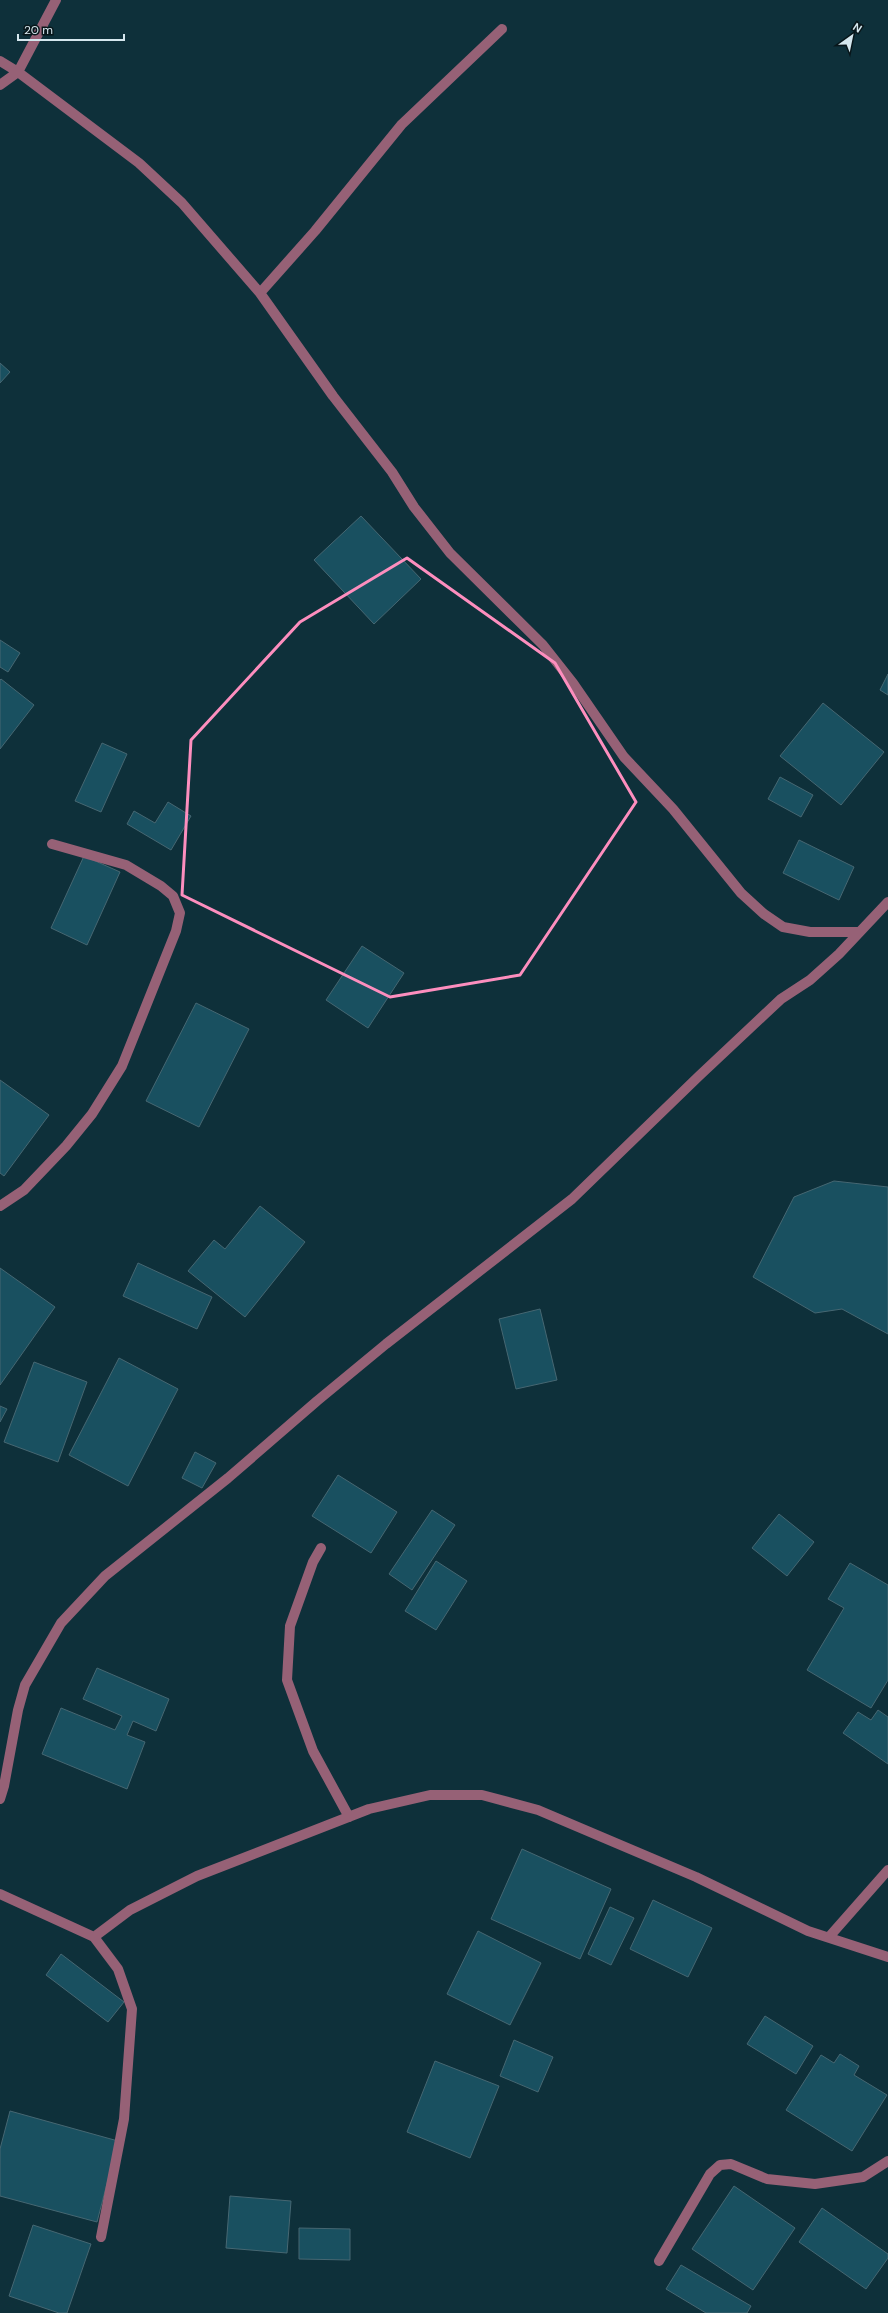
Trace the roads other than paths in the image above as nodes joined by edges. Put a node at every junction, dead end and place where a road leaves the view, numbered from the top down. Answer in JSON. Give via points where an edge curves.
{"nodes":[{"id":1,"x":56,"y":0,"type":"edge"},
{"id":2,"x":502,"y":28,"type":"dead end"},
{"id":3,"x":0,"y":61,"type":"edge"},
{"id":4,"x":18,"y":72,"type":"junction"},
{"id":5,"x":0,"y":85,"type":"edge"},
{"id":6,"x":260,"y":293,"type":"junction"},
{"id":7,"x":52,"y":844,"type":"dead end"},
{"id":8,"x":888,"y":902,"type":"edge"},
{"id":9,"x":859,"y":932,"type":"junction"},
{"id":10,"x":0,"y":1206,"type":"edge"},
{"id":11,"x":321,"y":1548,"type":"dead end"},
{"id":12,"x":0,"y":1800,"type":"edge"},
{"id":13,"x":349,"y":1817,"type":"junction"},
{"id":14,"x":888,"y":1870,"type":"edge"},
{"id":15,"x":0,"y":1894,"type":"edge"},
{"id":16,"x":94,"y":1937,"type":"junction"},
{"id":17,"x":829,"y":1937,"type":"junction"},
{"id":18,"x":888,"y":1957,"type":"edge"},
{"id":19,"x":888,"y":2161,"type":"edge"},
{"id":20,"x":101,"y":2237,"type":"dead end"},
{"id":21,"x":659,"y":2261,"type":"dead end"}],
"edges":[{"from":1,"to":4,"type":"street"},
{"from":2,"to":6,"type":"street","via":[[402,124],[315,231]]},
{"from":3,"to":4,"type":"street"},
{"from":4,"to":5,"type":"street"},
{"from":4,"to":6,"type":"street","via":[[139,163],[182,203]]},
{"from":6,"to":9,"type":"street","via":[[450,553],[543,645],[573,683],[624,757],[673,809],[742,893],[782,927],[810,932]]},
{"from":7,"to":10,"type":"street","via":[[126,865],[173,896],[180,913],[176,931],[122,1066],[92,1114],[66,1146],[24,1190]]},
{"from":8,"to":9,"type":"street"},
{"from":9,"to":12,"type":"street","via":[[810,980],[781,999],[698,1076],[572,1200],[386,1344],[228,1478],[105,1576],[61,1623],[25,1685]]},
{"from":11,"to":13,"type":"street","via":[[313,1562],[290,1626],[287,1680],[313,1751]]},
{"from":13,"to":16,"type":"street","via":[[197,1876],[130,1910]]},
{"from":13,"to":17,"type":"street","via":[[369,1809],[430,1795],[482,1795],[538,1810],[696,1878],[808,1931]]},
{"from":14,"to":17,"type":"street"},
{"from":15,"to":16,"type":"street"},
{"from":16,"to":20,"type":"street","via":[[118,1970],[132,2009],[124,2119]]},
{"from":17,"to":18,"type":"street"},
{"from":19,"to":21,"type":"street","via":[[863,2177],[815,2184],[767,2180],[731,2164],[720,2165],[710,2174]]}]}
